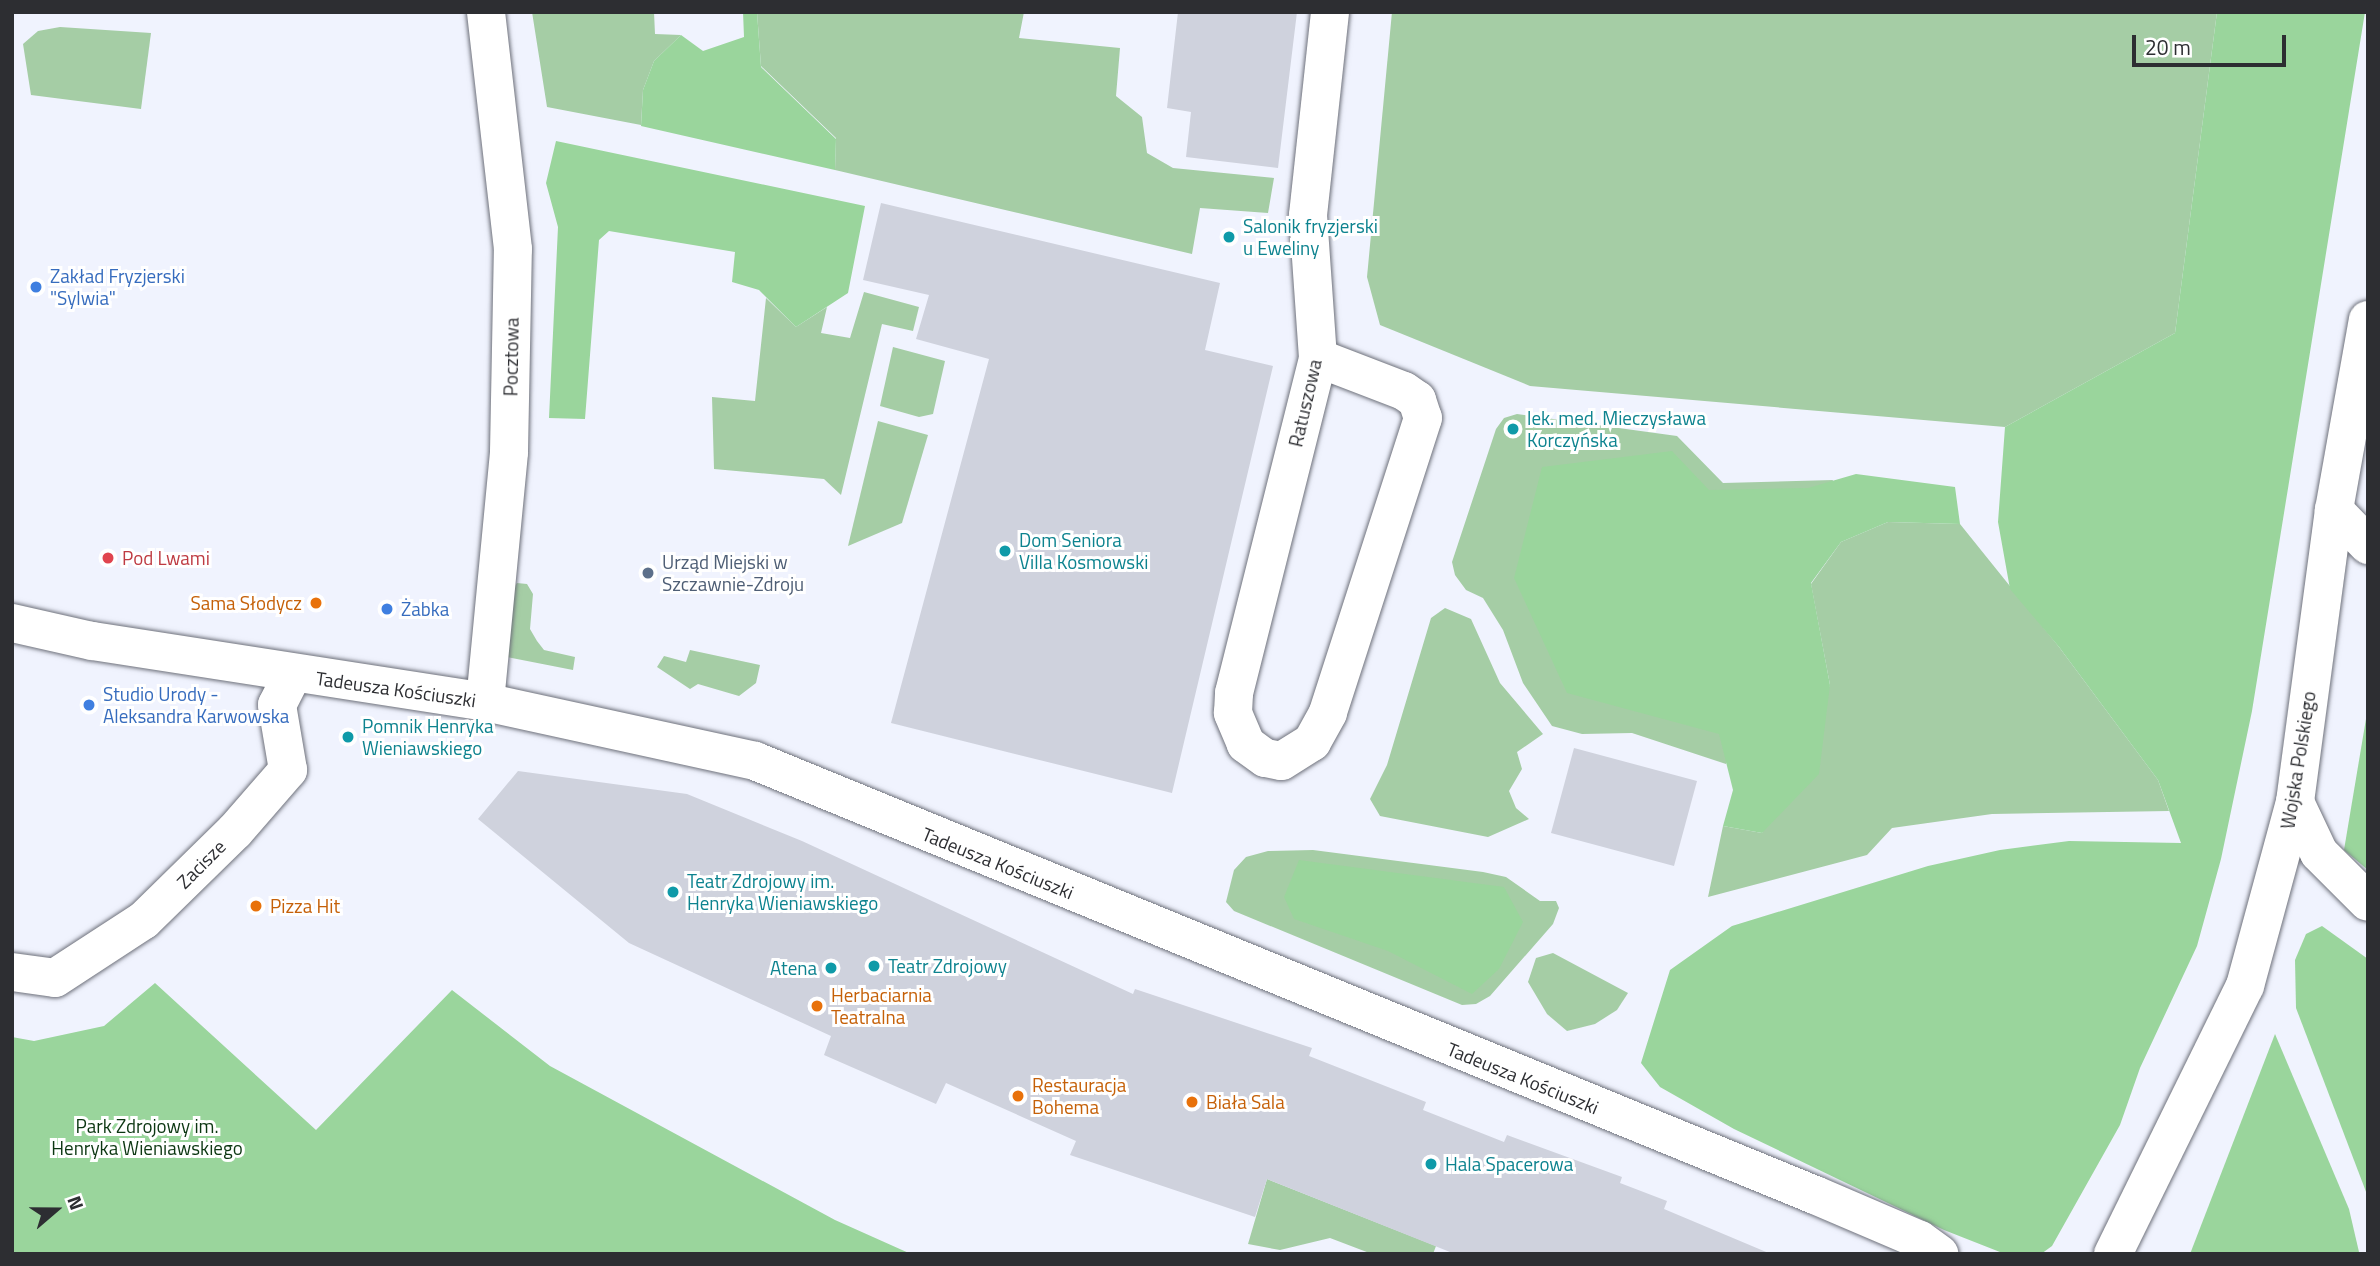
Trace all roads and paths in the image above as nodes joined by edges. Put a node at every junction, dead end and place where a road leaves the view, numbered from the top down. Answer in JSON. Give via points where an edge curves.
{"nodes":[{"id":1,"x":486,"y":12,"type":"edge"},
{"id":2,"x":1330,"y":12,"type":"edge"},
{"id":3,"x":2368,"y":320,"type":"edge"},
{"id":4,"x":1318,"y":358,"type":"junction"},
{"id":5,"x":2334,"y":510,"type":"junction"},
{"id":6,"x":2368,"y":545,"type":"edge"},
{"id":7,"x":12,"y":623,"type":"edge"},
{"id":8,"x":293,"y":674,"type":"junction"},
{"id":9,"x":485,"y":702,"type":"junction"},
{"id":10,"x":2295,"y":802,"type":"junction"},
{"id":11,"x":2368,"y":902,"type":"edge"},
{"id":12,"x":12,"y":972,"type":"edge"},
{"id":13,"x":1939,"y":1254,"type":"edge"},
{"id":14,"x":2113,"y":1254,"type":"edge"}],
"edges":[{"from":1,"to":9,"type":"street","name":"Pocztowa","via":[[513,248],[509,452]]},
{"from":2,"to":4,"type":"street","name":"Ratuszowa","via":[[1308,215]]},
{"from":3,"to":5,"type":"street","name":"Wojska Polskiego"},
{"from":4,"to":4,"type":"street","name":"Ratuszowa","via":[[1234,693],[1233,713],[1247,744],[1265,758],[1281,761],[1312,742],[1332,700],[1423,418],[1417,400],[1404,391]]},
{"from":5,"to":6,"type":"street"},
{"from":5,"to":10,"type":"street","name":"Wojska Polskiego"},
{"from":7,"to":8,"type":"street","name":"Tadeusza Kościuszki"},
{"from":8,"to":9,"type":"street","name":"Tadeusza Kościuszki"},
{"from":8,"to":12,"type":"street","name":"Zacisze","via":[[277,705],[289,771],[234,831],[145,920],[55,978]]},
{"from":9,"to":13,"type":"street","name":"Tadeusza Kościuszki","via":[[755,761],[1815,1195],[1920,1240]]},
{"from":10,"to":11,"type":"street","via":[[2319,853]]},
{"from":10,"to":14,"type":"street","name":"Wojska Polskiego","via":[[2245,986]]}]}
